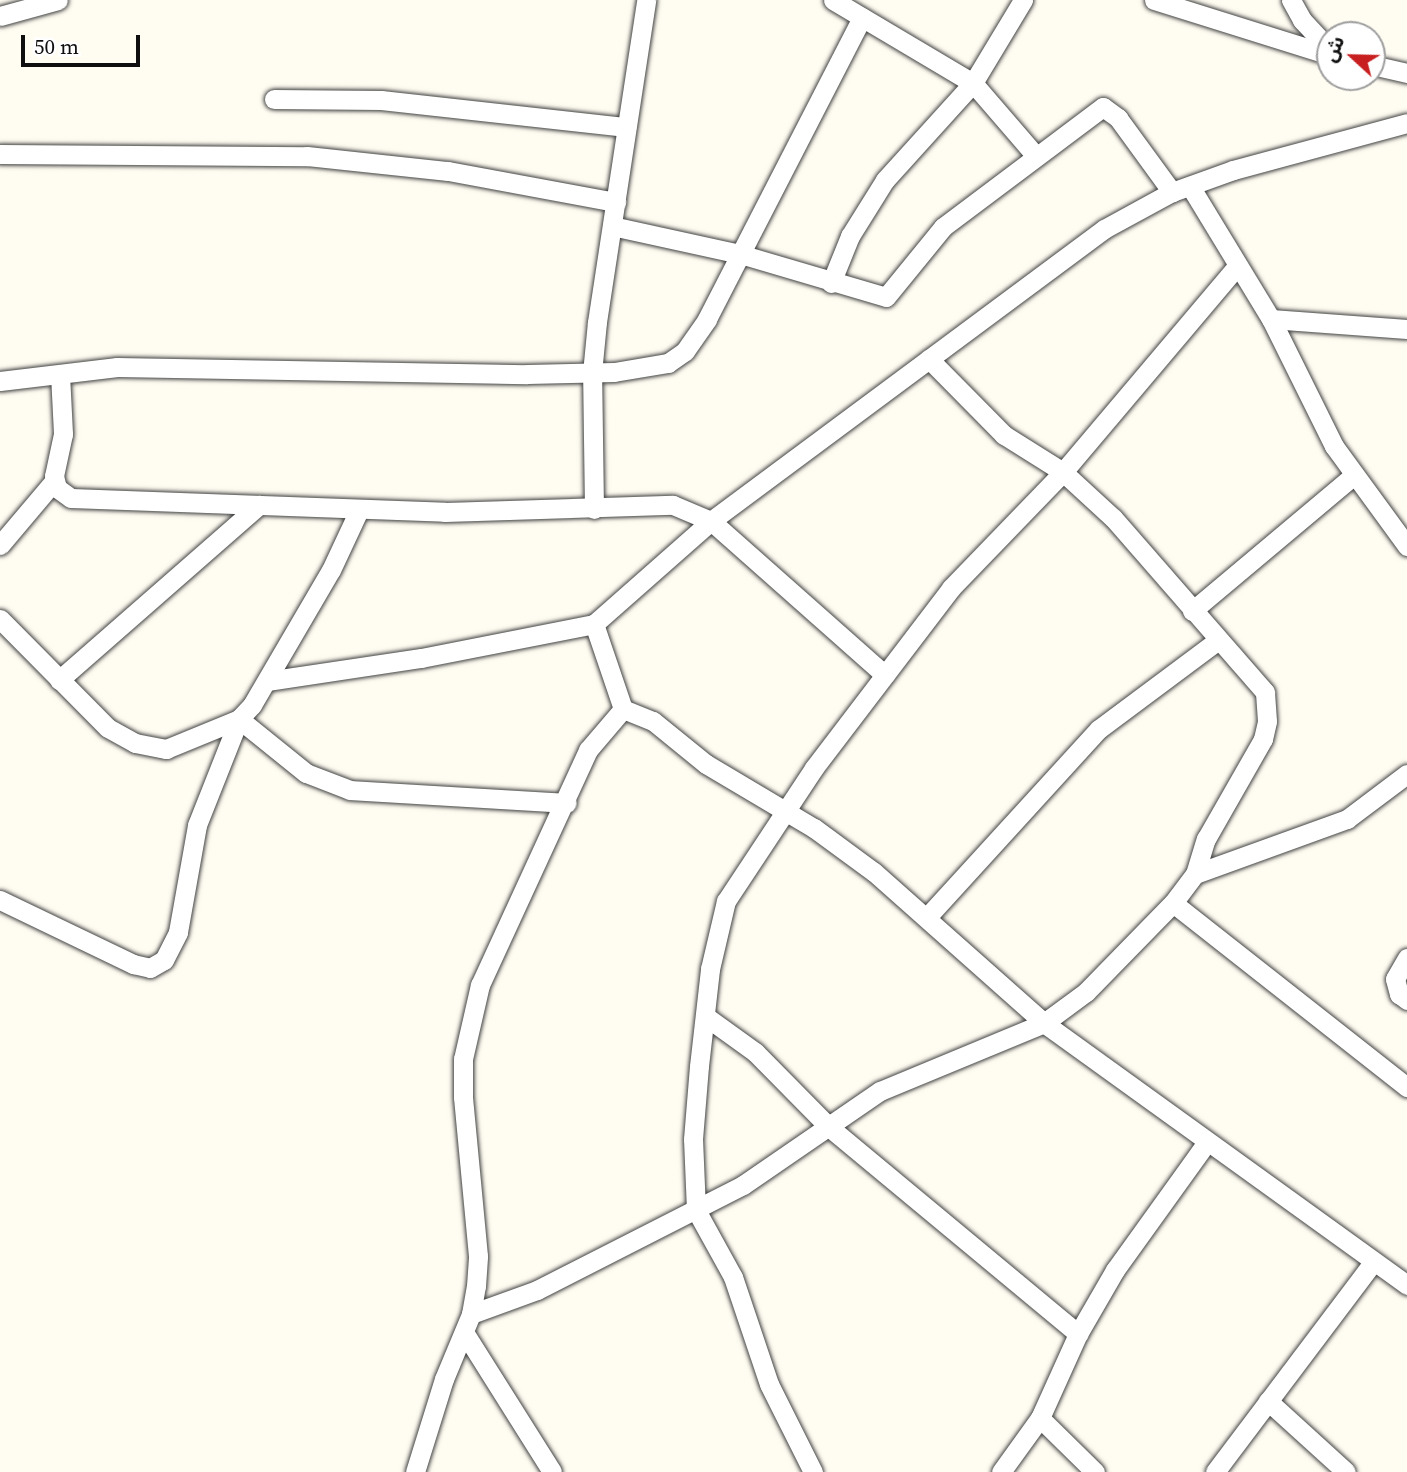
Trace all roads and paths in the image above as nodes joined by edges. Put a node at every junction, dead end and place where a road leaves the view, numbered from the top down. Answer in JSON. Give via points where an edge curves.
{"nodes":[{"id":1,"x":58,"y":0,"type":"edge"},
{"id":2,"x":646,"y":0,"type":"edge"},
{"id":3,"x":833,"y":0,"type":"edge"},
{"id":4,"x":1023,"y":0,"type":"edge"},
{"id":5,"x":1154,"y":0,"type":"edge"},
{"id":6,"x":1291,"y":0,"type":"edge"},
{"id":7,"x":0,"y":16,"type":"edge"},
{"id":8,"x":862,"y":17,"type":"junction"},
{"id":9,"x":1316,"y":36,"type":"edge"},
{"id":10,"x":1316,"y":48,"type":"edge"},
{"id":11,"x":1386,"y":69,"type":"edge"},
{"id":12,"x":1407,"y":74,"type":"edge"},
{"id":13,"x":974,"y":83,"type":"junction"},
{"id":14,"x":274,"y":99,"type":"dead end"},
{"id":15,"x":1407,"y":123,"type":"edge"},
{"id":16,"x":627,"y":127,"type":"junction"},
{"id":17,"x":0,"y":153,"type":"edge"},
{"id":18,"x":1036,"y":156,"type":"junction"},
{"id":19,"x":1181,"y":189,"type":"junction"},
{"id":20,"x":616,"y":202,"type":"junction"},
{"id":21,"x":612,"y":226,"type":"junction"},
{"id":22,"x":740,"y":254,"type":"junction"},
{"id":23,"x":1236,"y":267,"type":"junction"},
{"id":24,"x":831,"y":283,"type":"junction"},
{"id":25,"x":1271,"y":318,"type":"junction"},
{"id":26,"x":1407,"y":330,"type":"edge"},
{"id":27,"x":929,"y":359,"type":"junction"},
{"id":28,"x":592,"y":373,"type":"junction"},
{"id":29,"x":60,"y":374,"type":"junction"},
{"id":30,"x":0,"y":381,"type":"edge"},
{"id":31,"x":1063,"y":472,"type":"junction"},
{"id":32,"x":1353,"y":476,"type":"junction"},
{"id":33,"x":54,"y":481,"type":"junction"},
{"id":34,"x":259,"y":505,"type":"junction"},
{"id":35,"x":594,"y":509,"type":"junction"},
{"id":36,"x":359,"y":510,"type":"junction"},
{"id":37,"x":711,"y":521,"type":"junction"},
{"id":38,"x":0,"y":545,"type":"edge"},
{"id":39,"x":1407,"y":546,"type":"edge"},
{"id":40,"x":1192,"y":611,"type":"junction"},
{"id":41,"x":0,"y":620,"type":"edge"},
{"id":42,"x":594,"y":624,"type":"junction"},
{"id":43,"x":1217,"y":640,"type":"junction"},
{"id":44,"x":886,"y":675,"type":"junction"},
{"id":45,"x":59,"y":680,"type":"junction"},
{"id":46,"x":267,"y":681,"type":"junction"},
{"id":47,"x":623,"y":709,"type":"junction"},
{"id":48,"x":239,"y":719,"type":"junction"},
{"id":49,"x":1407,"y":774,"type":"edge"},
{"id":50,"x":567,"y":803,"type":"junction"},
{"id":51,"x":786,"y":811,"type":"junction"},
{"id":52,"x":1195,"y":874,"type":"junction"},
{"id":53,"x":0,"y":900,"type":"edge"},
{"id":54,"x":1173,"y":903,"type":"junction"},
{"id":55,"x":928,"y":916,"type":"junction"},
{"id":56,"x":1407,"y":958,"type":"edge"},
{"id":57,"x":1407,"y":1000,"type":"edge"},
{"id":58,"x":705,"y":1016,"type":"junction"},
{"id":59,"x":1044,"y":1023,"type":"junction"},
{"id":60,"x":1407,"y":1087,"type":"edge"},
{"id":61,"x":829,"y":1127,"type":"junction"},
{"id":62,"x":1207,"y":1142,"type":"junction"},
{"id":63,"x":696,"y":1210,"type":"junction"},
{"id":64,"x":1373,"y":1262,"type":"junction"},
{"id":65,"x":1407,"y":1285,"type":"edge"},
{"id":66,"x":468,"y":1323,"type":"junction"},
{"id":67,"x":1078,"y":1334,"type":"junction"},
{"id":68,"x":1268,"y":1401,"type":"junction"},
{"id":69,"x":1040,"y":1418,"type":"junction"},
{"id":70,"x":415,"y":1472,"type":"edge"},
{"id":71,"x":552,"y":1472,"type":"edge"},
{"id":72,"x":813,"y":1472,"type":"edge"},
{"id":73,"x":1001,"y":1472,"type":"edge"},
{"id":74,"x":1095,"y":1472,"type":"edge"},
{"id":75,"x":1215,"y":1472,"type":"edge"},
{"id":76,"x":1346,"y":1472,"type":"edge"}],
"edges":[{"from":1,"to":7,"type":"street"},
{"from":2,"to":16,"type":"street"},
{"from":3,"to":8,"type":"street"},
{"from":4,"to":13,"type":"street"},
{"from":5,"to":10,"type":"street"},
{"from":6,"to":9,"type":"street"},
{"from":8,"to":13,"type":"street"},
{"from":8,"to":22,"type":"street"},
{"from":11,"to":12,"type":"street"},
{"from":13,"to":18,"type":"street"},
{"from":13,"to":24,"type":"street","via":[[885,180],[850,236]]},
{"from":14,"to":16,"type":"street","via":[[382,100]]},
{"from":15,"to":19,"type":"street","via":[[1318,145]]},
{"from":16,"to":20,"type":"street"},
{"from":17,"to":20,"type":"street","via":[[307,156],[448,171]]},
{"from":18,"to":19,"type":"street","via":[[1105,107]]},
{"from":18,"to":24,"type":"street","via":[[931,237],[886,297]]},
{"from":19,"to":23,"type":"street"},
{"from":19,"to":27,"type":"street","via":[[1065,255]]},
{"from":20,"to":21,"type":"street"},
{"from":21,"to":22,"type":"street"},
{"from":21,"to":28,"type":"street"},
{"from":22,"to":24,"type":"street"},
{"from":22,"to":28,"type":"street","via":[[707,319],[676,358],[656,367]]},
{"from":23,"to":25,"type":"street"},
{"from":23,"to":31,"type":"street"},
{"from":25,"to":26,"type":"street"},
{"from":25,"to":32,"type":"street","via":[[1316,415]]},
{"from":27,"to":31,"type":"street","via":[[1004,435]]},
{"from":27,"to":37,"type":"street"},
{"from":28,"to":29,"type":"street","via":[[155,366]]},
{"from":28,"to":35,"type":"street"},
{"from":29,"to":30,"type":"street"},
{"from":29,"to":33,"type":"street","via":[[64,434]]},
{"from":31,"to":40,"type":"street","via":[[1113,518]]},
{"from":31,"to":44,"type":"street","via":[[979,554]]},
{"from":32,"to":39,"type":"street"},
{"from":32,"to":40,"type":"street"},
{"from":33,"to":34,"type":"street","via":[[60,491],[78,499]]},
{"from":33,"to":38,"type":"street"},
{"from":34,"to":36,"type":"street"},
{"from":34,"to":45,"type":"street"},
{"from":35,"to":36,"type":"street"},
{"from":35,"to":37,"type":"street","via":[[661,504],[695,511]]},
{"from":36,"to":46,"type":"street","via":[[331,570]]},
{"from":37,"to":42,"type":"street"},
{"from":37,"to":44,"type":"street"},
{"from":40,"to":43,"type":"street"},
{"from":41,"to":45,"type":"street"},
{"from":42,"to":46,"type":"street","via":[[421,658]]},
{"from":42,"to":47,"type":"street"},
{"from":43,"to":52,"type":"street","via":[[1265,692],[1267,721],[1263,739],[1206,839]]},
{"from":43,"to":55,"type":"street","via":[[1099,729]]},
{"from":44,"to":51,"type":"street"},
{"from":45,"to":48,"type":"street","via":[[108,728],[150,748],[183,745]]},
{"from":46,"to":48,"type":"street"},
{"from":47,"to":50,"type":"street","via":[[588,750]]},
{"from":47,"to":51,"type":"street","via":[[643,715],[706,764]]},
{"from":48,"to":50,"type":"street","via":[[306,772],[350,790]]},
{"from":48,"to":53,"type":"street","via":[[192,842],[177,932],[159,965],[132,964]]},
{"from":49,"to":52,"type":"street","via":[[1347,819]]},
{"from":50,"to":66,"type":"street","via":[[495,946],[468,1031],[463,1097],[478,1255]]},
{"from":51,"to":55,"type":"street"},
{"from":51,"to":58,"type":"street","via":[[739,875],[726,901],[716,935]]},
{"from":52,"to":54,"type":"street"},
{"from":54,"to":59,"type":"street","via":[[1086,992]]},
{"from":54,"to":60,"type":"street"},
{"from":55,"to":59,"type":"street"},
{"from":56,"to":57,"type":"street","via":[[1395,979],[1399,994]]},
{"from":58,"to":61,"type":"street","via":[[755,1052]]},
{"from":58,"to":63,"type":"street","via":[[693,1139]]},
{"from":59,"to":61,"type":"street","via":[[880,1091]]},
{"from":59,"to":62,"type":"street"},
{"from":61,"to":63,"type":"street","via":[[771,1168]]},
{"from":61,"to":67,"type":"street"},
{"from":62,"to":64,"type":"street"},
{"from":62,"to":67,"type":"street","via":[[1115,1270]]},
{"from":63,"to":66,"type":"street"},
{"from":63,"to":72,"type":"street","via":[[733,1277],[769,1384]]},
{"from":64,"to":65,"type":"street"},
{"from":64,"to":68,"type":"street"},
{"from":66,"to":70,"type":"street","via":[[444,1379]]},
{"from":66,"to":71,"type":"street"},
{"from":67,"to":69,"type":"street"},
{"from":68,"to":75,"type":"street"},
{"from":68,"to":76,"type":"street"},
{"from":69,"to":73,"type":"street"},
{"from":69,"to":74,"type":"street"}]}
